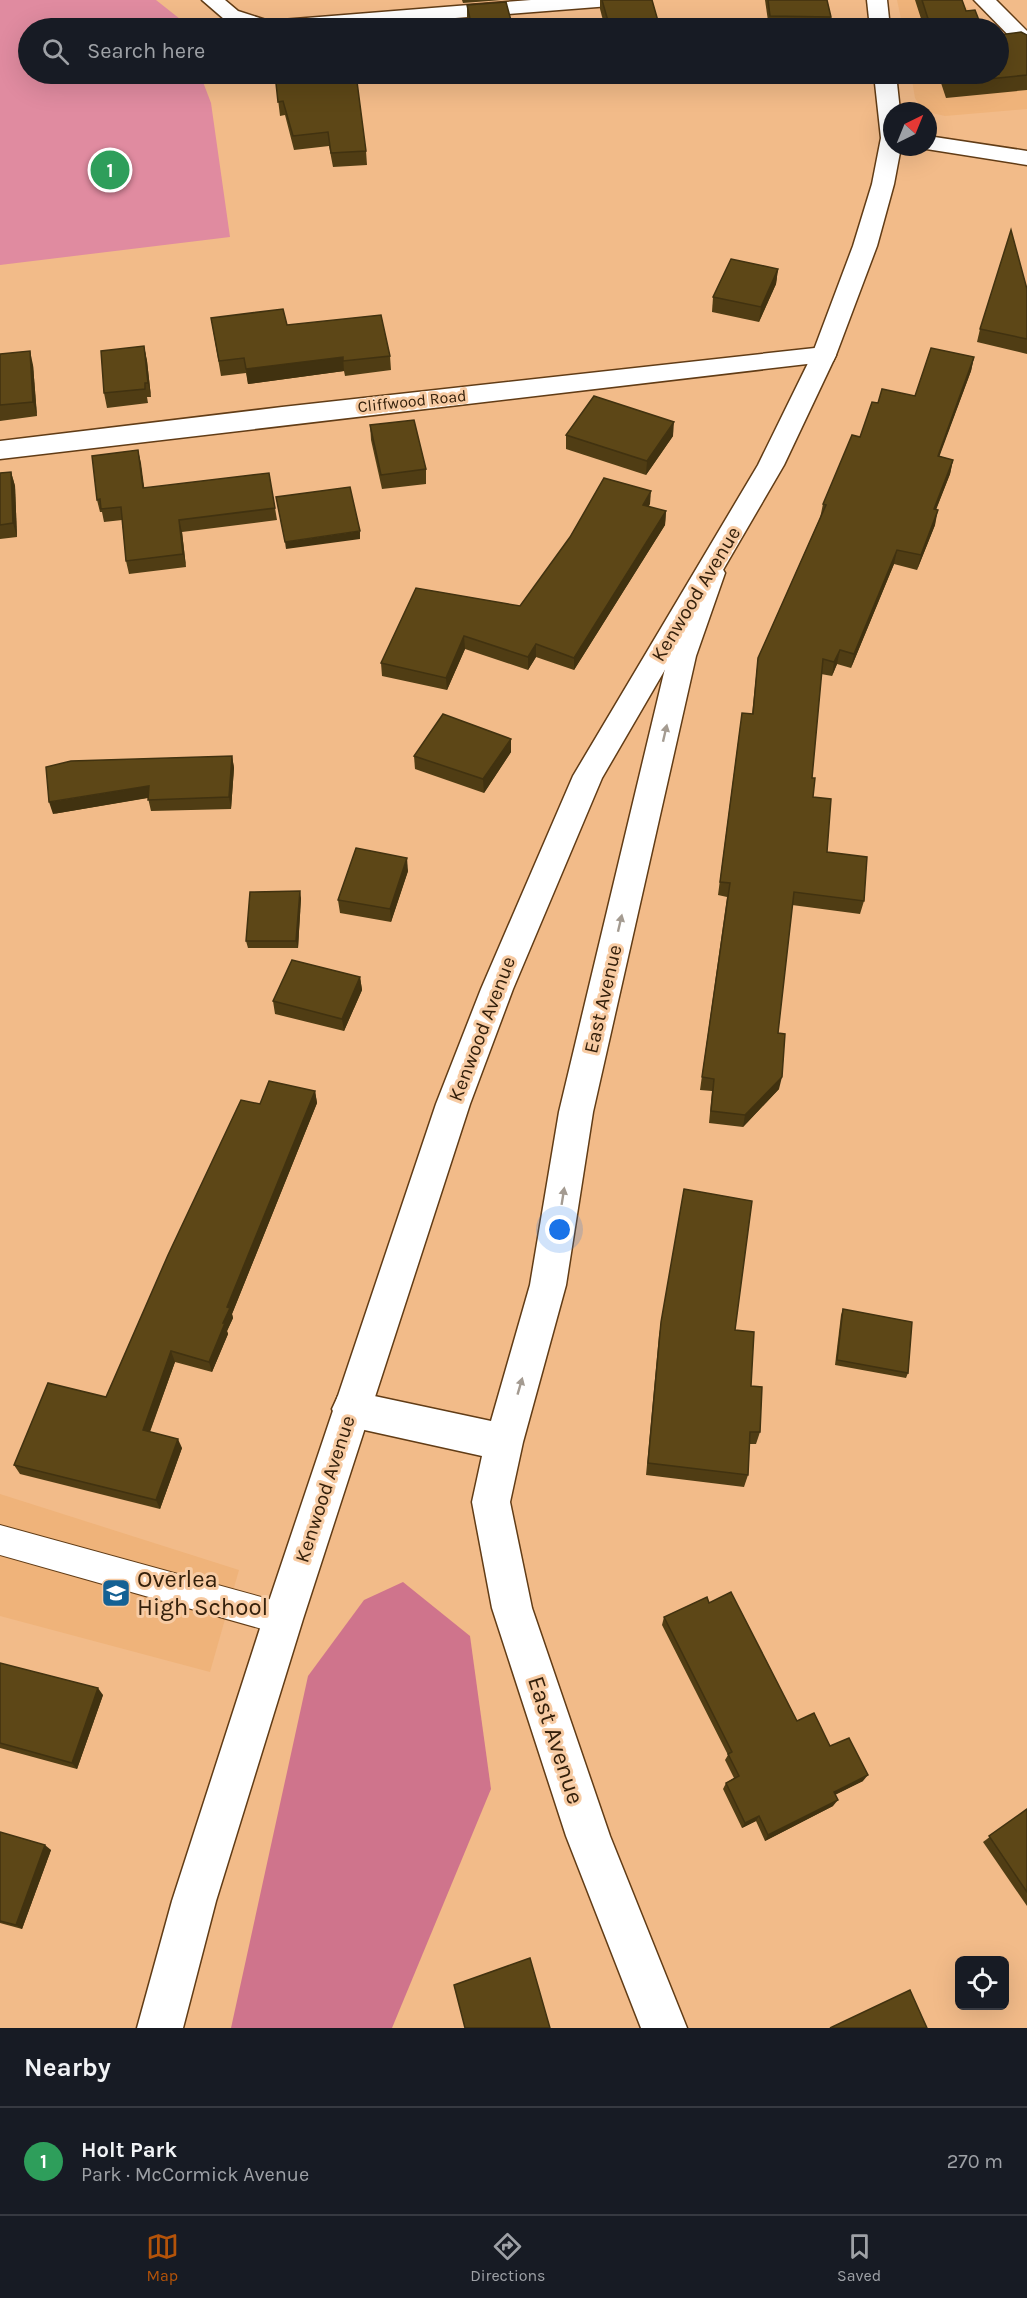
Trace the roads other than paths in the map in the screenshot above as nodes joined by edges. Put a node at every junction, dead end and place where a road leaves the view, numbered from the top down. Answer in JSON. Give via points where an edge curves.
{"nodes":[{"id":1,"x":212,"y":0,"type":"edge"},
{"id":2,"x":610,"y":0,"type":"edge"},
{"id":3,"x":877,"y":0,"type":"edge"},
{"id":4,"x":984,"y":0,"type":"edge"},
{"id":5,"x":240,"y":18,"type":"edge"},
{"id":6,"x":381,"y":18,"type":"edge"},
{"id":7,"x":879,"y":18,"type":"edge"},
{"id":8,"x":1007,"y":18,"type":"edge"},
{"id":9,"x":1019,"y":27,"type":"edge"},
{"id":10,"x":1027,"y":43,"type":"edge"},
{"id":11,"x":886,"y":84,"type":"edge"},
{"id":12,"x":888,"y":102,"type":"edge"},
{"id":13,"x":937,"y":144,"type":"edge"},
{"id":14,"x":888,"y":156,"type":"edge"},
{"id":15,"x":1027,"y":158,"type":"edge"},
{"id":16,"x":824,"y":355,"type":"junction"},
{"id":17,"x":0,"y":450,"type":"edge"},
{"id":18,"x":716,"y":560,"type":"junction"},
{"id":19,"x":351,"y":1409,"type":"junction"},
{"id":20,"x":504,"y":1442,"type":"junction"},
{"id":21,"x":0,"y":1540,"type":"edge"},
{"id":22,"x":283,"y":1619,"type":"junction"},
{"id":23,"x":160,"y":2028,"type":"edge"},
{"id":24,"x":664,"y":2028,"type":"edge"}],
"edges":[{"from":1,"to":5,"type":"street"},
{"from":2,"to":6,"type":"street"},
{"from":3,"to":7,"type":"street"},
{"from":4,"to":8,"type":"street"},
{"from":9,"to":10,"type":"street"},
{"from":11,"to":12,"type":"street","name":"Kenwood Avenue"},
{"from":13,"to":15,"type":"street"},
{"from":14,"to":16,"type":"street","name":"Kenwood Avenue","via":[[865,246]]},
{"from":16,"to":17,"type":"street","name":"Cliffwood Road"},
{"from":16,"to":18,"type":"street","name":"Kenwood Avenue","via":[[771,465]]},
{"from":18,"to":19,"type":"street","name":"Kenwood Avenue","via":[[588,776],[549,864],[453,1104]]},
{"from":20,"to":18,"type":"street","name":"East Avenue","one_way":true,"via":[[548,1285],[576,1112],[682,656]]},
{"from":19,"to":20,"type":"street"},
{"from":19,"to":22,"type":"street","name":"Kenwood Avenue"},
{"from":20,"to":24,"type":"street","name":"East Avenue","via":[[491,1502],[512,1608],[588,1836]]},
{"from":21,"to":22,"type":"lane"},
{"from":22,"to":23,"type":"street","name":"Kenwood Avenue","via":[[194,1901]]}]}
